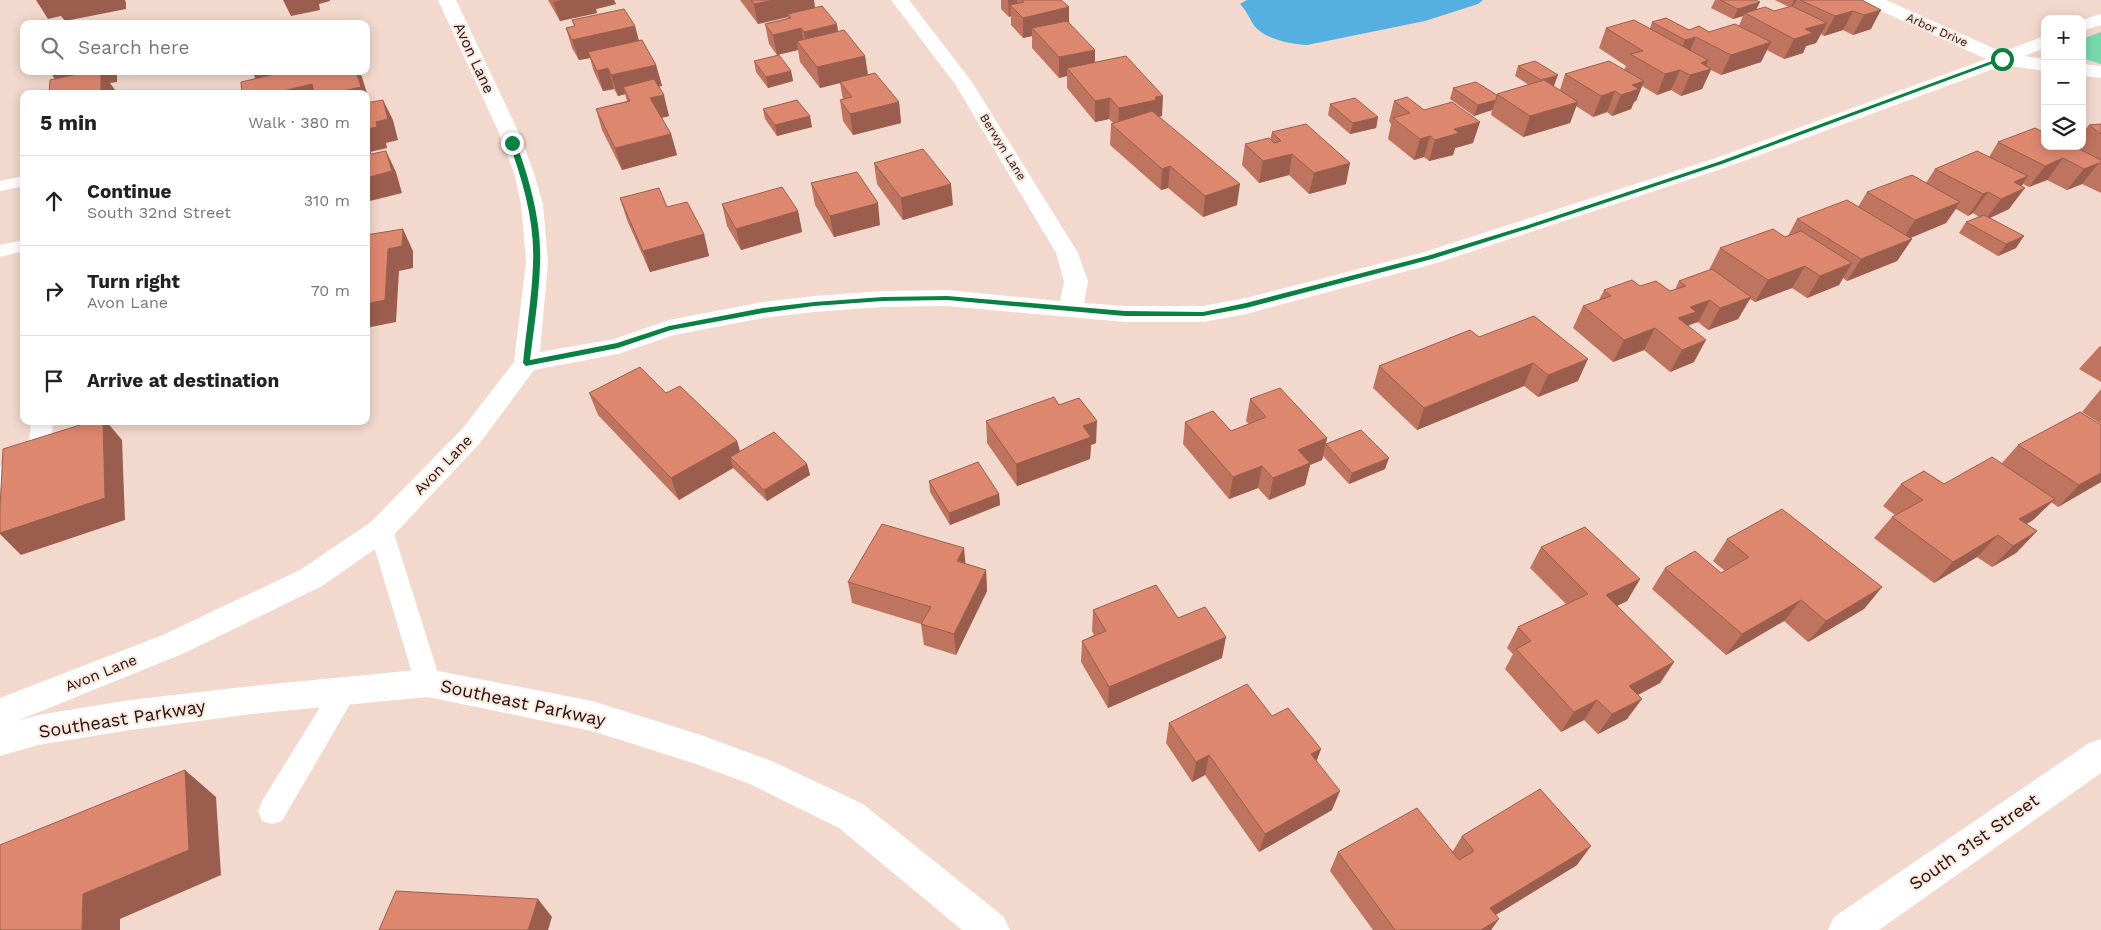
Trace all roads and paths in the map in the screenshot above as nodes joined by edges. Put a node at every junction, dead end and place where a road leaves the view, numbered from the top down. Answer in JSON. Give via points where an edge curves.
{"nodes":[{"id":1,"x":447,"y":0,"type":"edge"},
{"id":2,"x":900,"y":0,"type":"edge"},
{"id":3,"x":1872,"y":0,"type":"edge"},
{"id":4,"x":2101,"y":19,"type":"edge"},
{"id":5,"x":2086,"y":25,"type":"edge"},
{"id":6,"x":2041,"y":43,"type":"edge"},
{"id":7,"x":2002,"y":59,"type":"junction"},
{"id":8,"x":2041,"y":64,"type":"edge"},
{"id":9,"x":2086,"y":70,"type":"edge"},
{"id":10,"x":2101,"y":72,"type":"edge"},
{"id":11,"x":20,"y":182,"type":"edge"},
{"id":12,"x":0,"y":186,"type":"edge"},
{"id":13,"x":20,"y":246,"type":"edge"},
{"id":14,"x":0,"y":251,"type":"edge"},
{"id":15,"x":1071,"y":308,"type":"junction"},
{"id":16,"x":526,"y":363,"type":"junction"},
{"id":17,"x":42,"y":425,"type":"edge"},
{"id":18,"x":0,"y":480,"type":"edge"},
{"id":19,"x":381,"y":530,"type":"junction"},
{"id":20,"x":428,"y":683,"type":"junction"},
{"id":21,"x":344,"y":691,"type":"junction"},
{"id":22,"x":0,"y":713,"type":"edge"},
{"id":23,"x":0,"y":741,"type":"edge"},
{"id":24,"x":2101,"y":754,"type":"edge"},
{"id":25,"x":272,"y":811,"type":"dead end"},
{"id":26,"x":992,"y":930,"type":"edge"},
{"id":27,"x":1847,"y":930,"type":"edge"}],
"edges":[{"from":1,"to":16,"type":"street","name":"Avon Lane","via":[[509,133],[532,204],[537,262]]},
{"from":2,"to":15,"type":"street","name":"Berwyn Lane","via":[[962,82],[1067,253],[1076,281]]},
{"from":3,"to":7,"type":"street","name":"Arbor Drive"},
{"from":4,"to":5,"type":"street"},
{"from":6,"to":7,"type":"street"},
{"from":7,"to":8,"type":"street"},
{"from":7,"to":15,"type":"street","via":[[1720,163],[1430,258],[1246,306],[1203,314],[1125,314]]},
{"from":9,"to":10,"type":"street"},
{"from":11,"to":12,"type":"lane"},
{"from":13,"to":14,"type":"lane"},
{"from":15,"to":16,"type":"street","via":[[947,298],[814,304],[669,328],[618,346]]},
{"from":16,"to":19,"type":"street","name":"Avon Lane","via":[[471,436]]},
{"from":17,"to":18,"type":"lane","via":[[40,444]]},
{"from":19,"to":20,"type":"lane"},
{"from":19,"to":22,"type":"street","name":"Avon Lane","via":[[311,578],[176,643]]},
{"from":20,"to":21,"type":"street","name":"Southeast Parkway"},
{"from":20,"to":26,"type":"street","name":"Southeast Parkway","via":[[592,716],[762,773],[851,816]]},
{"from":21,"to":23,"type":"street","name":"Southeast Parkway","via":[[130,715],[38,730]]},
{"from":21,"to":25,"type":"lane"},
{"from":24,"to":27,"type":"street","name":"South 31st Street"}]}
